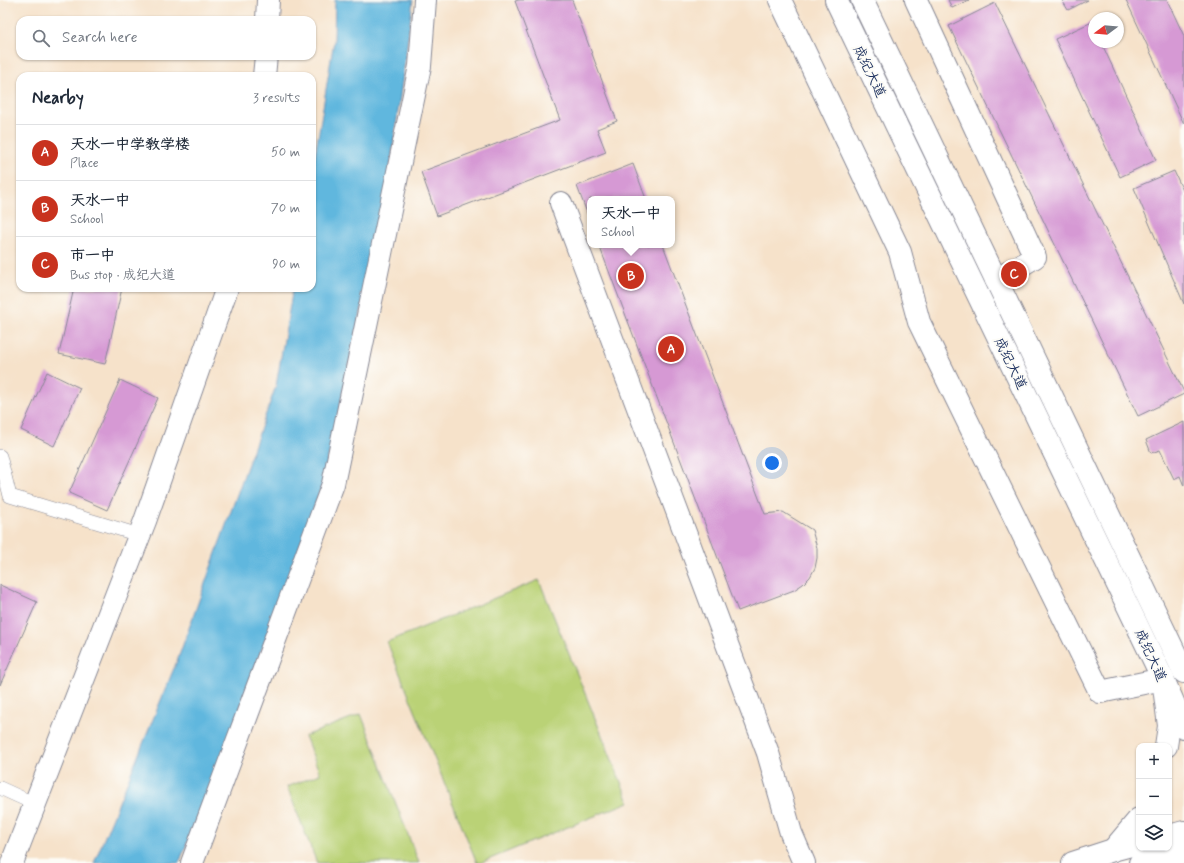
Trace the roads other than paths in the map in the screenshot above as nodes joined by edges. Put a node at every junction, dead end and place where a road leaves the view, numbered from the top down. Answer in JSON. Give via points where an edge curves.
{"nodes":[{"id":1,"x":268,"y":0,"type":"edge"},
{"id":2,"x":425,"y":0,"type":"edge"},
{"id":3,"x":780,"y":0,"type":"edge"},
{"id":4,"x":836,"y":0,"type":"edge"},
{"id":5,"x":862,"y":0,"type":"edge"},
{"id":6,"x":916,"y":0,"type":"edge"},
{"id":7,"x":267,"y":16,"type":"edge"},
{"id":8,"x":266,"y":60,"type":"edge"},
{"id":9,"x":264,"y":72,"type":"edge"},
{"id":10,"x":561,"y":203,"type":"dead end"},
{"id":11,"x":996,"y":280,"type":"junction"},
{"id":12,"x":226,"y":292,"type":"edge"},
{"id":13,"x":0,"y":456,"type":"edge"},
{"id":14,"x":139,"y":535,"type":"junction"},
{"id":15,"x":1184,"y":672,"type":"edge"},
{"id":16,"x":1163,"y":679,"type":"junction"},
{"id":17,"x":1184,"y":727,"type":"edge"},
{"id":18,"x":1166,"y":743,"type":"edge"},
{"id":19,"x":0,"y":788,"type":"edge"},
{"id":20,"x":35,"y":804,"type":"junction"},
{"id":21,"x":1136,"y":823,"type":"edge"},
{"id":22,"x":1184,"y":832,"type":"edge"},
{"id":23,"x":1172,"y":835,"type":"edge"},
{"id":24,"x":1136,"y":844,"type":"edge"},
{"id":25,"x":1113,"y":850,"type":"junction"},
{"id":26,"x":1184,"y":853,"type":"edge"},
{"id":27,"x":12,"y":863,"type":"edge"},
{"id":28,"x":192,"y":863,"type":"edge"},
{"id":29,"x":804,"y":863,"type":"edge"},
{"id":30,"x":1073,"y":863,"type":"edge"},
{"id":31,"x":1140,"y":863,"type":"edge"}],
"edges":[{"from":1,"to":7,"type":"main road"},
{"from":2,"to":28,"type":"main road","via":[[420,66],[333,484]]},
{"from":3,"to":16,"type":"main road","via":[[900,252],[918,322],[1100,692]]},
{"from":4,"to":16,"type":"main road","name":"成纪大道"},
{"from":5,"to":11,"type":"main road","name":"成纪大道"},
{"from":6,"to":11,"type":"main road","via":[[1035,257]]},
{"from":8,"to":9,"type":"main road"},
{"from":10,"to":29,"type":"main road","via":[[768,753],[791,833]]},
{"from":11,"to":15,"type":"main road","name":"成纪大道"},
{"from":12,"to":14,"type":"main road"},
{"from":13,"to":14,"type":"lane","via":[[10,496]]},
{"from":14,"to":20,"type":"main road"},
{"from":16,"to":17,"type":"main road","name":"成纪大道"},
{"from":16,"to":18,"type":"main road","via":[[1169,726]]},
{"from":19,"to":20,"type":"lane"},
{"from":20,"to":27,"type":"main road"},
{"from":21,"to":25,"type":"main road"},
{"from":22,"to":23,"type":"main road"},
{"from":24,"to":25,"type":"main road"},
{"from":25,"to":30,"type":"main road"},
{"from":26,"to":31,"type":"main road"}]}
